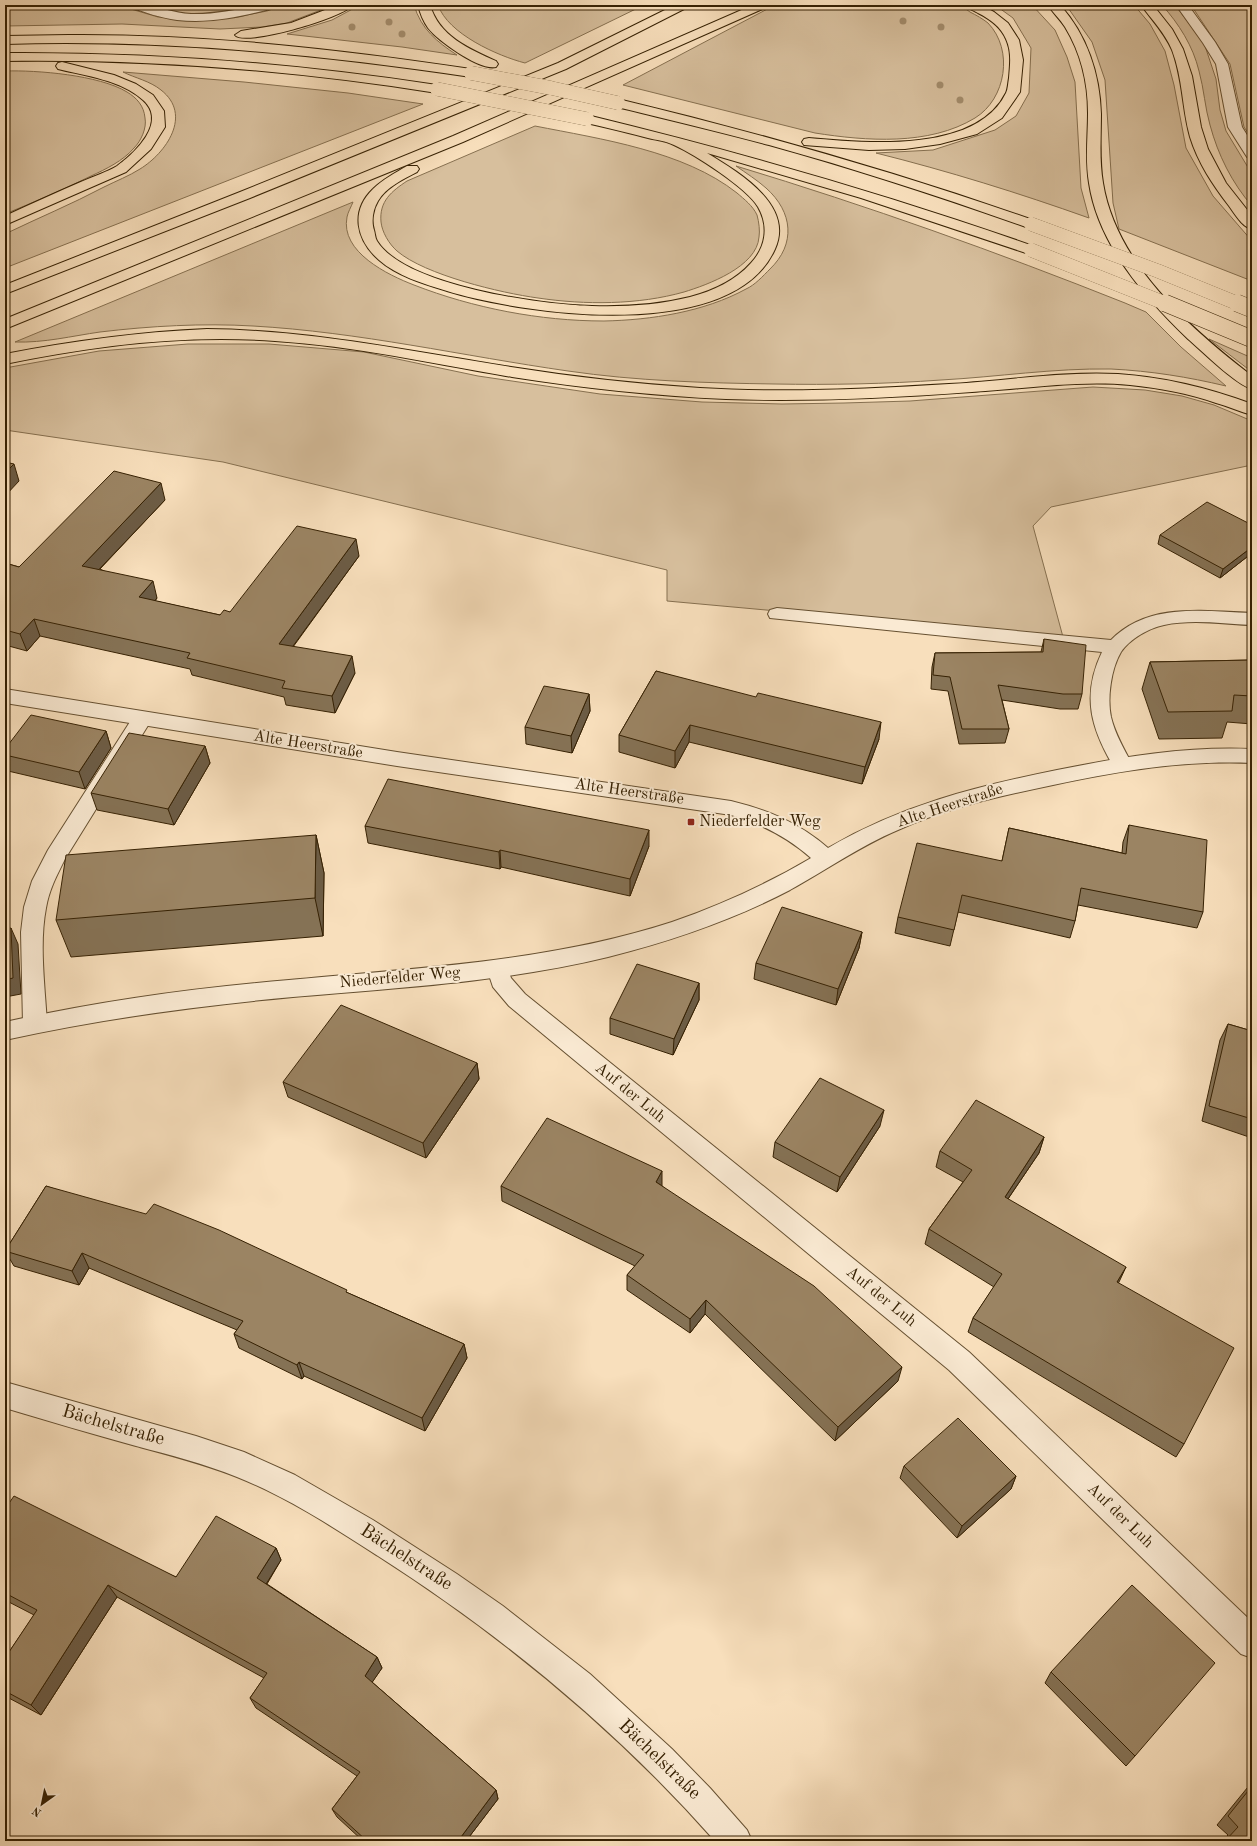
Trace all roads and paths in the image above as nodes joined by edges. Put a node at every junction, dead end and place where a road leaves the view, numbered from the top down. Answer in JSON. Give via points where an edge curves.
{"nodes":[{"id":1,"x":133,"y":5,"type":"edge"},
{"id":2,"x":273,"y":5,"type":"edge"},
{"id":3,"x":347,"y":5,"type":"edge"},
{"id":4,"x":424,"y":5,"type":"edge"},
{"id":5,"x":684,"y":5,"type":"edge"},
{"id":6,"x":734,"y":5,"type":"edge"},
{"id":7,"x":763,"y":5,"type":"edge"},
{"id":8,"x":972,"y":5,"type":"edge"},
{"id":9,"x":1054,"y":5,"type":"edge"},
{"id":10,"x":1147,"y":5,"type":"edge"},
{"id":11,"x":1182,"y":5,"type":"edge"},
{"id":12,"x":5,"y":40,"type":"edge"},
{"id":13,"x":174,"y":40,"type":"junction"},
{"id":14,"x":5,"y":57,"type":"edge"},
{"id":15,"x":627,"y":64,"type":"junction"},
{"id":16,"x":551,"y":88,"type":"junction"},
{"id":17,"x":754,"y":137,"type":"junction"},
{"id":18,"x":458,"y":139,"type":"junction"},
{"id":19,"x":675,"y":140,"type":"junction"},
{"id":20,"x":1252,"y":154,"type":"edge"},
{"id":21,"x":5,"y":221,"type":"edge"},
{"id":22,"x":1252,"y":225,"type":"edge"},
{"id":23,"x":5,"y":290,"type":"edge"},
{"id":24,"x":1252,"y":309,"type":"edge"},
{"id":25,"x":5,"y":324,"type":"edge"},
{"id":26,"x":1252,"y":339,"type":"edge"},
{"id":27,"x":5,"y":359,"type":"edge"},
{"id":28,"x":1252,"y":384,"type":"edge"},
{"id":29,"x":1252,"y":410,"type":"edge"},
{"id":30,"x":777,"y":614,"type":"dead end"},
{"id":31,"x":1252,"y":618,"type":"edge"},
{"id":32,"x":1115,"y":647,"type":"junction"},
{"id":33,"x":5,"y":696,"type":"edge"},
{"id":34,"x":142,"y":719,"type":"junction"},
{"id":35,"x":1252,"y":756,"type":"edge"},
{"id":36,"x":1122,"y":764,"type":"junction"},
{"id":37,"x":826,"y":858,"type":"junction"},
{"id":38,"x":498,"y":969,"type":"junction"},
{"id":39,"x":35,"y":1024,"type":"junction"},
{"id":40,"x":5,"y":1031,"type":"edge"},
{"id":41,"x":5,"y":1395,"type":"edge"},
{"id":42,"x":1252,"y":1643,"type":"edge"},
{"id":43,"x":736,"y":1841,"type":"edge"}],
"edges":[{"from":1,"to":2,"type":"street","via":[[164,14],[198,16],[235,14]]},
{"from":3,"to":13,"type":"highway","via":[[288,29],[238,36]]},
{"from":4,"to":16,"type":"highway","bridge":true,"via":[[429,18],[441,34],[463,50]]},
{"from":5,"to":23,"type":"highway","via":[[555,69]]},
{"from":6,"to":15,"type":"highway"},
{"from":7,"to":15,"type":"highway"},
{"from":8,"to":17,"type":"highway","via":[[999,21],[1010,33],[1016,46],[1016,88],[1002,111],[988,123],[951,138],[898,146],[857,146]]},
{"from":9,"to":28,"type":"highway","via":[[1074,33],[1091,74],[1094,101],[1093,168],[1106,221],[1142,281],[1221,360]]},
{"from":10,"to":22,"type":"highway","via":[[1171,37],[1180,54],[1197,137],[1206,160],[1220,185]]},
{"from":11,"to":20,"type":"street","via":[[1222,64],[1235,127]]},
{"from":12,"to":13,"type":"highway"},
{"from":13,"to":16,"type":"highway","bridge":true,"via":[[322,53]]},
{"from":14,"to":19,"type":"highway","bridge":true,"via":[[105,57],[232,63],[318,71],[437,89],[587,119]]},
{"from":14,"to":21,"type":"highway","via":[[80,70],[122,81],[152,99],[157,110],[158,122],[155,134],[148,145],[121,169]]},
{"from":15,"to":18,"type":"highway"},
{"from":16,"to":17,"type":"highway","bridge":true},
{"from":17,"to":24,"type":"highway","bridge":true,"via":[[872,171],[1031,224]]},
{"from":18,"to":19,"type":"highway","via":[[388,184],[371,200],[365,230],[372,245],[387,259],[411,273],[445,286],[488,298],[581,311],[625,311],[696,300],[727,289],[749,275],[764,257],[772,240],[772,221],[762,202],[728,174]]},
{"from":18,"to":25,"type":"highway"},
{"from":19,"to":26,"type":"highway","bridge":true,"via":[[877,198],[1031,250]]},
{"from":27,"to":29,"type":"highway","via":[[56,348],[120,339],[221,334],[274,336],[379,348],[565,380],[675,392],[764,395],[855,394],[1084,379],[1127,380],[1194,390]]},
{"from":30,"to":32,"type":"street"},
{"from":31,"to":32,"type":"street","via":[[1193,616],[1164,619],[1143,625]]},
{"from":32,"to":36,"type":"street","via":[[1108,663],[1099,700],[1106,735]]},
{"from":33,"to":34,"type":"street","name":"Alte Heerstraße"},
{"from":34,"to":37,"type":"street","name":"Alte Heerstraße","via":[[731,808],[774,821],[794,832]]},
{"from":34,"to":39,"type":"street","via":[[43,881],[35,907],[32,932]]},
{"from":35,"to":36,"type":"street","name":"Alte Heerstraße","via":[[1187,756]]},
{"from":36,"to":37,"type":"street","name":"Alte Heerstraße","via":[[1008,787],[946,804],[884,828]]},
{"from":37,"to":38,"type":"street","name":"Niederfelder Weg","via":[[756,897],[692,923],[573,956]]},
{"from":38,"to":39,"type":"street","name":"Niederfelder Weg","via":[[155,1002]]},
{"from":38,"to":42,"type":"street","name":"Auf der Luh","via":[[501,980],[517,1000],[959,1361]]},
{"from":39,"to":40,"type":"street","name":"Niederfelder Weg"},
{"from":41,"to":43,"type":"street","name":"Bächelstraße","via":[[209,1454],[244,1466],[313,1499],[459,1591],[559,1669],[655,1753]]}]}
